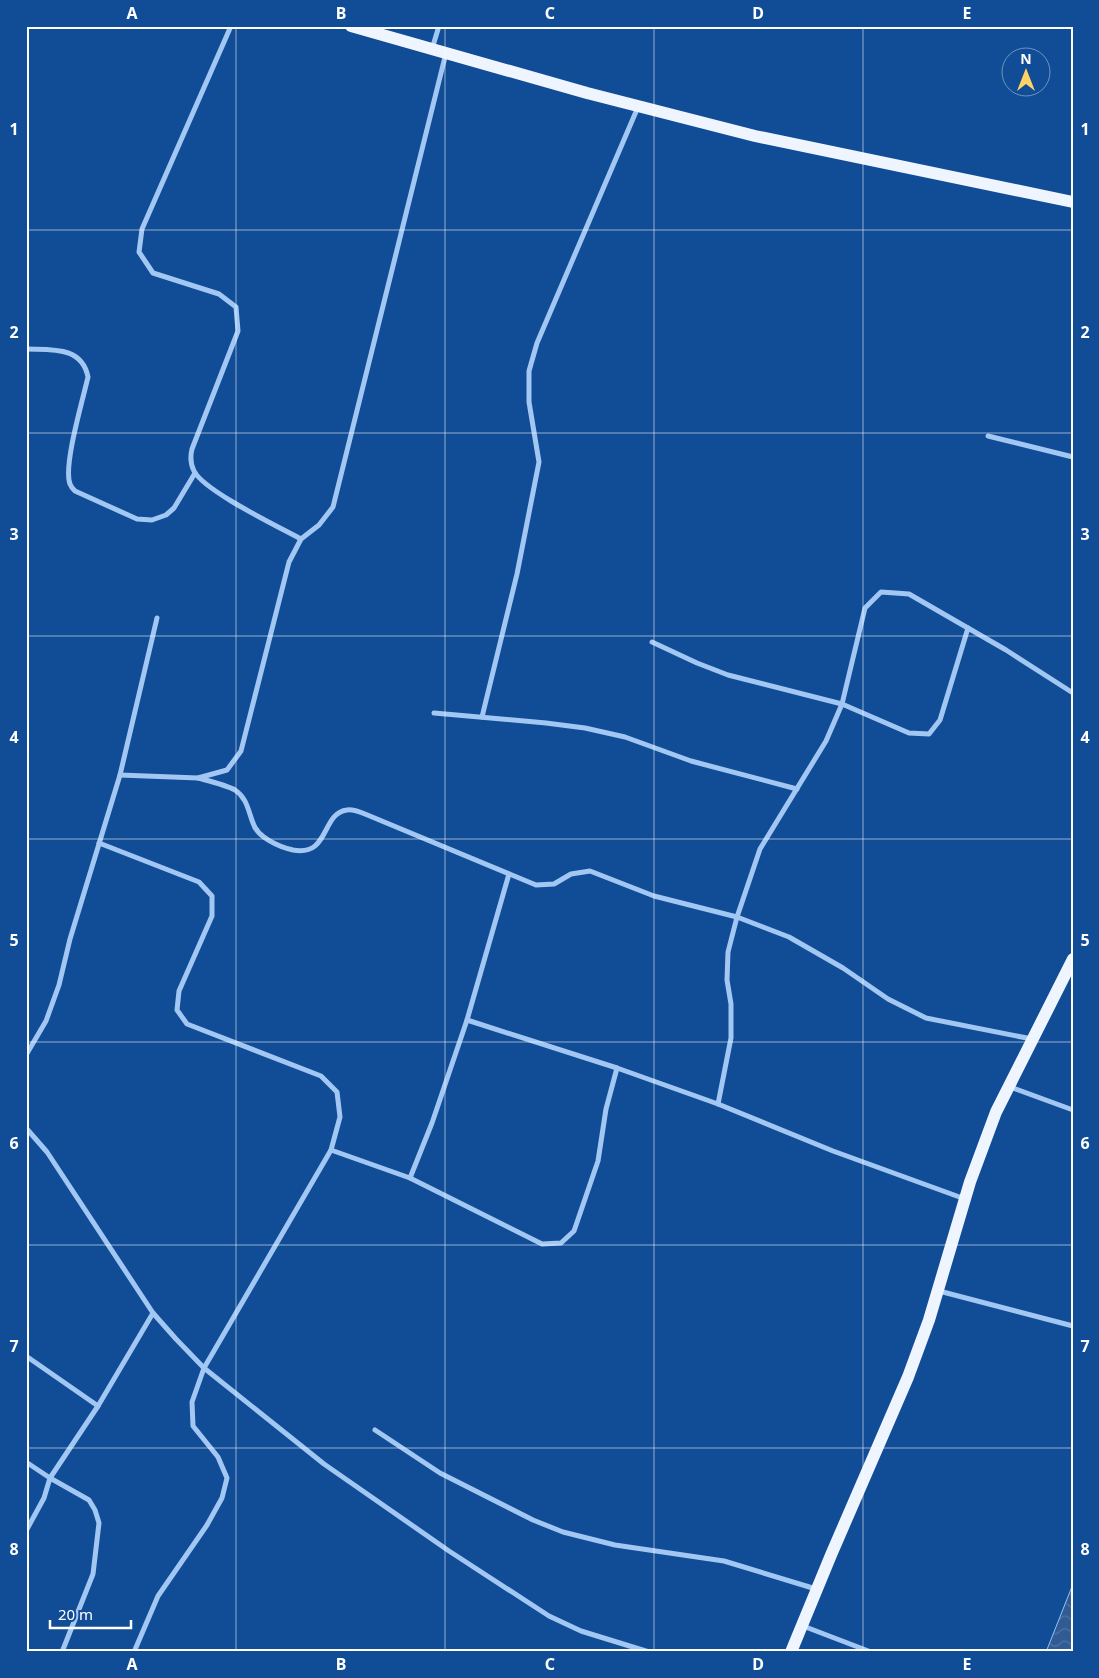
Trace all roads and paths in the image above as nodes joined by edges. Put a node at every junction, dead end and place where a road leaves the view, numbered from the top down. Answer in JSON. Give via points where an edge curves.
{"nodes":[{"id":1,"x":230,"y":26,"type":"edge"},
{"id":2,"x":351,"y":26,"type":"edge"},
{"id":3,"x":439,"y":26,"type":"edge"},
{"id":4,"x":432,"y":49,"type":"junction"},
{"id":5,"x":446,"y":53,"type":"junction"},
{"id":6,"x":639,"y":106,"type":"junction"},
{"id":7,"x":1073,"y":202,"type":"edge"},
{"id":8,"x":26,"y":349,"type":"edge"},
{"id":9,"x":988,"y":436,"type":"dead end"},
{"id":10,"x":1073,"y":457,"type":"edge"},
{"id":11,"x":194,"y":473,"type":"junction"},
{"id":12,"x":301,"y":539,"type":"junction"},
{"id":13,"x":157,"y":618,"type":"dead end"},
{"id":14,"x":968,"y":628,"type":"junction"},
{"id":15,"x":652,"y":642,"type":"dead end"},
{"id":16,"x":1073,"y":693,"type":"edge"},
{"id":17,"x":842,"y":704,"type":"junction"},
{"id":18,"x":434,"y":713,"type":"dead end"},
{"id":19,"x":482,"y":717,"type":"junction"},
{"id":20,"x":120,"y":775,"type":"junction"},
{"id":21,"x":198,"y":778,"type":"junction"},
{"id":22,"x":797,"y":789,"type":"junction"},
{"id":23,"x":99,"y":843,"type":"junction"},
{"id":24,"x":509,"y":874,"type":"junction"},
{"id":25,"x":737,"y":917,"type":"junction"},
{"id":26,"x":1073,"y":959,"type":"edge"},
{"id":27,"x":467,"y":1020,"type":"junction"},
{"id":28,"x":1032,"y":1039,"type":"junction"},
{"id":29,"x":26,"y":1055,"type":"edge"},
{"id":30,"x":617,"y":1068,"type":"junction"},
{"id":31,"x":1008,"y":1087,"type":"junction"},
{"id":32,"x":718,"y":1104,"type":"junction"},
{"id":33,"x":1073,"y":1110,"type":"edge"},
{"id":34,"x":26,"y":1128,"type":"edge"},
{"id":35,"x":332,"y":1150,"type":"junction"},
{"id":36,"x":410,"y":1178,"type":"junction"},
{"id":37,"x":965,"y":1199,"type":"junction"},
{"id":38,"x":938,"y":1291,"type":"junction"},
{"id":39,"x":154,"y":1313,"type":"junction"},
{"id":40,"x":1073,"y":1326,"type":"edge"},
{"id":41,"x":26,"y":1356,"type":"edge"},
{"id":42,"x":204,"y":1368,"type":"junction"},
{"id":43,"x":98,"y":1406,"type":"junction"},
{"id":44,"x":375,"y":1430,"type":"dead end"},
{"id":45,"x":26,"y":1462,"type":"edge"},
{"id":46,"x":50,"y":1478,"type":"junction"},
{"id":47,"x":26,"y":1531,"type":"edge"},
{"id":48,"x":817,"y":1589,"type":"junction"},
{"id":49,"x":802,"y":1626,"type":"junction"},
{"id":50,"x":62,"y":1652,"type":"edge"},
{"id":51,"x":134,"y":1652,"type":"edge"},
{"id":52,"x":649,"y":1652,"type":"edge"},
{"id":53,"x":791,"y":1652,"type":"edge"},
{"id":54,"x":871,"y":1652,"type":"edge"}],
"edges":[{"from":1,"to":11,"type":"street","via":[[142,229],[139,252],[154,273],[219,294],[236,307],[238,331],[192,449],[190,459]]},
{"from":2,"to":4,"type":"main road"},
{"from":3,"to":4,"type":"street"},
{"from":4,"to":5,"type":"main road"},
{"from":5,"to":6,"type":"main road"},
{"from":5,"to":12,"type":"street","via":[[333,507],[319,525]]},
{"from":6,"to":7,"type":"main road","via":[[756,136]]},
{"from":6,"to":19,"type":"street","via":[[537,343],[529,371],[529,402],[539,462],[517,574]]},
{"from":8,"to":11,"type":"street","via":[[64,351],[79,358],[86,366],[88,377],[70,456],[70,484],[75,491],[137,519],[152,520],[174,508]]},
{"from":9,"to":10,"type":"street"},
{"from":11,"to":12,"type":"street","via":[[208,487]]},
{"from":12,"to":21,"type":"street","via":[[289,562],[241,752],[227,770]]},
{"from":13,"to":20,"type":"street"},
{"from":14,"to":16,"type":"street"},
{"from":14,"to":17,"type":"street","via":[[940,720],[929,734],[909,733]]},
{"from":14,"to":17,"type":"street","via":[[909,594],[881,592],[865,608]]},
{"from":15,"to":17,"type":"street","via":[[728,675]]},
{"from":17,"to":22,"type":"street","via":[[826,742]]},
{"from":18,"to":19,"type":"street"},
{"from":19,"to":22,"type":"street","via":[[585,728],[625,737],[690,761]]},
{"from":20,"to":21,"type":"street"},
{"from":20,"to":23,"type":"street"},
{"from":21,"to":24,"type":"street","via":[[235,790],[247,803],[253,825],[262,838],[293,850],[311,849],[322,840],[334,816],[347,810],[365,814]]},
{"from":22,"to":25,"type":"street","via":[[760,849]]},
{"from":23,"to":29,"type":"street","via":[[59,985],[46,1021]]},
{"from":23,"to":35,"type":"street","via":[[199,882],[212,896],[212,916],[179,991],[177,1010],[187,1024],[321,1076],[337,1092],[340,1117]]},
{"from":24,"to":25,"type":"street","via":[[536,885],[554,884],[571,874],[590,871],[654,896]]},
{"from":24,"to":27,"type":"street"},
{"from":25,"to":28,"type":"street","via":[[789,937],[926,1018]]},
{"from":25,"to":32,"type":"street","via":[[728,952],[731,1038]]},
{"from":26,"to":28,"type":"main road"},
{"from":27,"to":30,"type":"street"},
{"from":27,"to":36,"type":"street"},
{"from":28,"to":31,"type":"main road"},
{"from":30,"to":32,"type":"street"},
{"from":30,"to":36,"type":"street","via":[[606,1109],[598,1161],[574,1231],[561,1243],[542,1244]]},
{"from":31,"to":33,"type":"street"},
{"from":31,"to":37,"type":"main road"},
{"from":32,"to":37,"type":"street","via":[[833,1151]]},
{"from":34,"to":39,"type":"street","via":[[48,1152]]},
{"from":35,"to":36,"type":"street"},
{"from":35,"to":42,"type":"street"},
{"from":37,"to":38,"type":"main road"},
{"from":38,"to":40,"type":"street"},
{"from":38,"to":48,"type":"main road","via":[[908,1377]]},
{"from":39,"to":42,"type":"street"},
{"from":39,"to":43,"type":"street"},
{"from":41,"to":43,"type":"street"},
{"from":42,"to":51,"type":"street","via":[[192,1402],[193,1426],[218,1457],[227,1478],[222,1498],[207,1525],[158,1596]]},
{"from":42,"to":52,"type":"street","via":[[324,1464],[549,1616],[581,1631]]},
{"from":43,"to":46,"type":"street"},
{"from":44,"to":48,"type":"street","via":[[440,1473],[563,1532],[615,1545],[724,1561]]},
{"from":45,"to":46,"type":"street"},
{"from":46,"to":47,"type":"street","via":[[44,1498]]},
{"from":46,"to":50,"type":"street","via":[[89,1500],[99,1523],[93,1574]]},
{"from":48,"to":49,"type":"main road"},
{"from":49,"to":53,"type":"main road"},
{"from":49,"to":54,"type":"street"}]}
